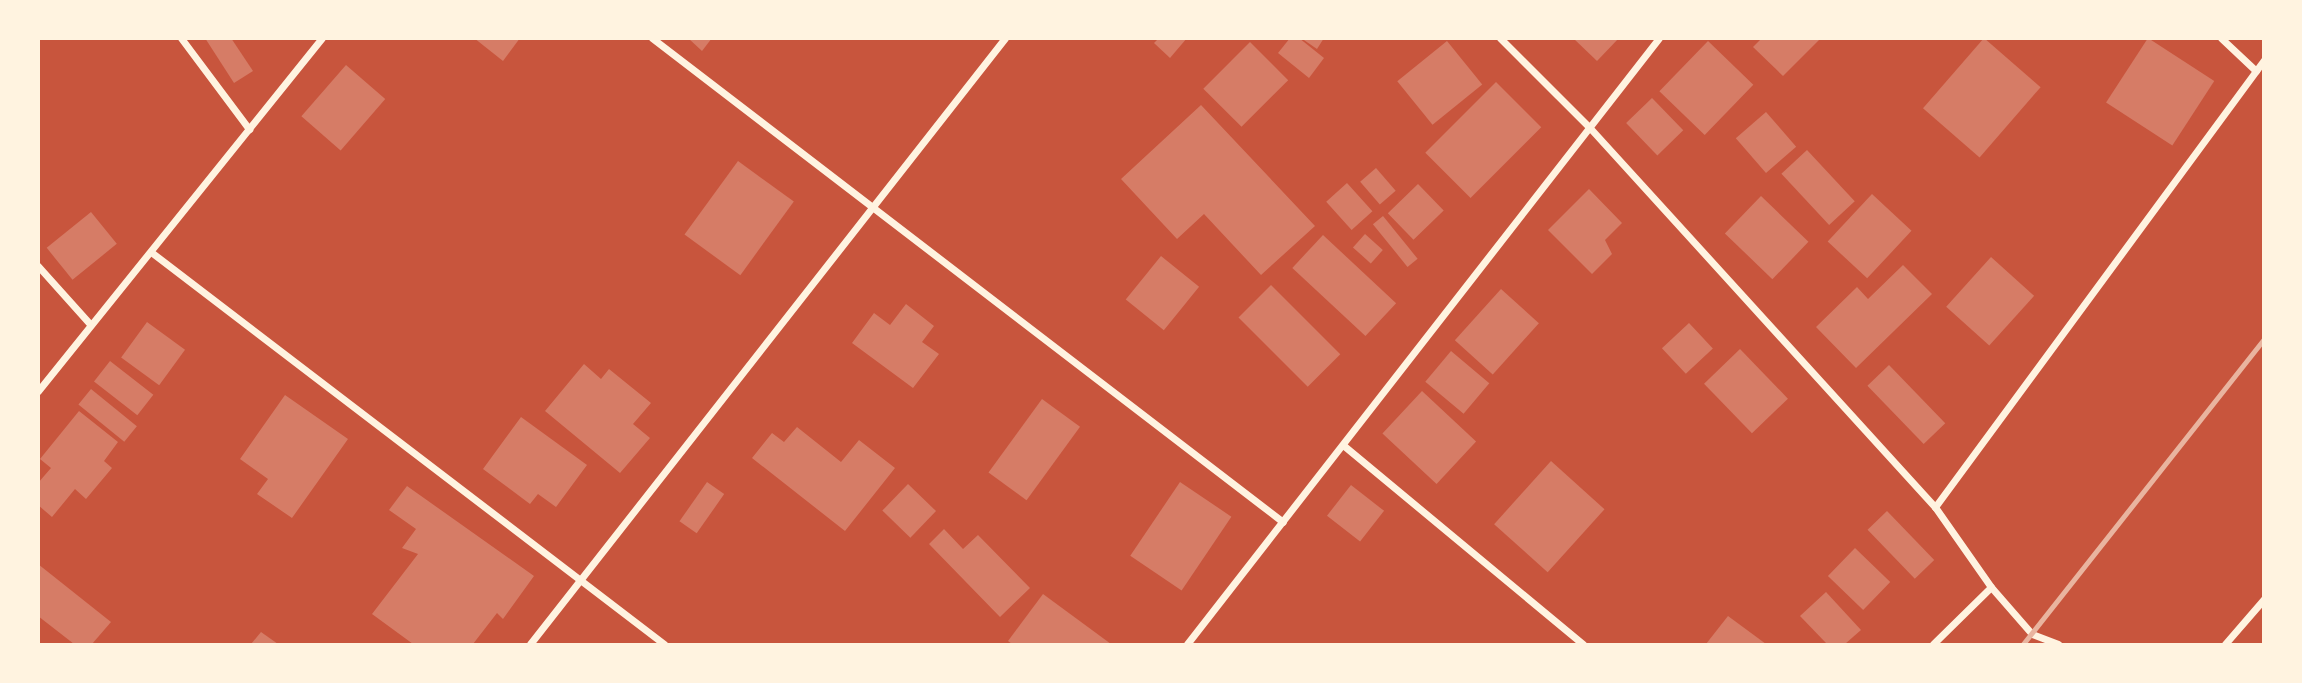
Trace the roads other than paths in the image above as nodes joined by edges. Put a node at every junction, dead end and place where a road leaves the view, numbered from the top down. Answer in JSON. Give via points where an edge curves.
{"nodes":[{"id":1,"x":181,"y":38,"type":"edge"},
{"id":2,"x":322,"y":38,"type":"edge"},
{"id":3,"x":652,"y":38,"type":"edge"},
{"id":4,"x":1005,"y":38,"type":"edge"},
{"id":5,"x":1500,"y":38,"type":"edge"},
{"id":6,"x":1659,"y":38,"type":"edge"},
{"id":7,"x":2221,"y":38,"type":"edge"},
{"id":8,"x":2263,"y":60,"type":"edge"},
{"id":9,"x":2256,"y":71,"type":"junction"},
{"id":10,"x":1590,"y":128,"type":"junction"},
{"id":11,"x":249,"y":129,"type":"junction"},
{"id":12,"x":875,"y":207,"type":"junction"},
{"id":13,"x":151,"y":252,"type":"junction"},
{"id":14,"x":38,"y":266,"type":"edge"},
{"id":15,"x":90,"y":324,"type":"junction"},
{"id":16,"x":38,"y":391,"type":"edge"},
{"id":17,"x":1343,"y":445,"type":"junction"},
{"id":18,"x":1935,"y":507,"type":"junction"},
{"id":19,"x":1283,"y":522,"type":"junction"},
{"id":20,"x":580,"y":581,"type":"junction"},
{"id":21,"x":1991,"y":587,"type":"junction"},
{"id":22,"x":2263,"y":599,"type":"edge"},
{"id":23,"x":530,"y":645,"type":"edge"},
{"id":24,"x":664,"y":645,"type":"edge"},
{"id":25,"x":1187,"y":645,"type":"edge"},
{"id":26,"x":1583,"y":645,"type":"edge"},
{"id":27,"x":1934,"y":645,"type":"edge"},
{"id":28,"x":2058,"y":645,"type":"edge"},
{"id":29,"x":2225,"y":645,"type":"edge"}],
"edges":[{"from":1,"to":11,"type":"street"},
{"from":2,"to":11,"type":"street"},
{"from":3,"to":12,"type":"street"},
{"from":4,"to":12,"type":"street"},
{"from":5,"to":10,"type":"street"},
{"from":6,"to":10,"type":"street"},
{"from":7,"to":9,"type":"street"},
{"from":8,"to":9,"type":"street"},
{"from":9,"to":18,"type":"street"},
{"from":10,"to":17,"type":"street"},
{"from":10,"to":18,"type":"street"},
{"from":11,"to":13,"type":"street"},
{"from":12,"to":19,"type":"street"},
{"from":12,"to":20,"type":"street"},
{"from":13,"to":15,"type":"street"},
{"from":13,"to":20,"type":"street"},
{"from":14,"to":15,"type":"street"},
{"from":15,"to":16,"type":"street"},
{"from":17,"to":19,"type":"street"},
{"from":17,"to":26,"type":"street"},
{"from":18,"to":21,"type":"street"},
{"from":19,"to":25,"type":"street"},
{"from":20,"to":23,"type":"street"},
{"from":20,"to":24,"type":"street"},
{"from":21,"to":27,"type":"street"},
{"from":21,"to":28,"type":"street","via":[[2032,634]]},
{"from":22,"to":29,"type":"street"}]}
